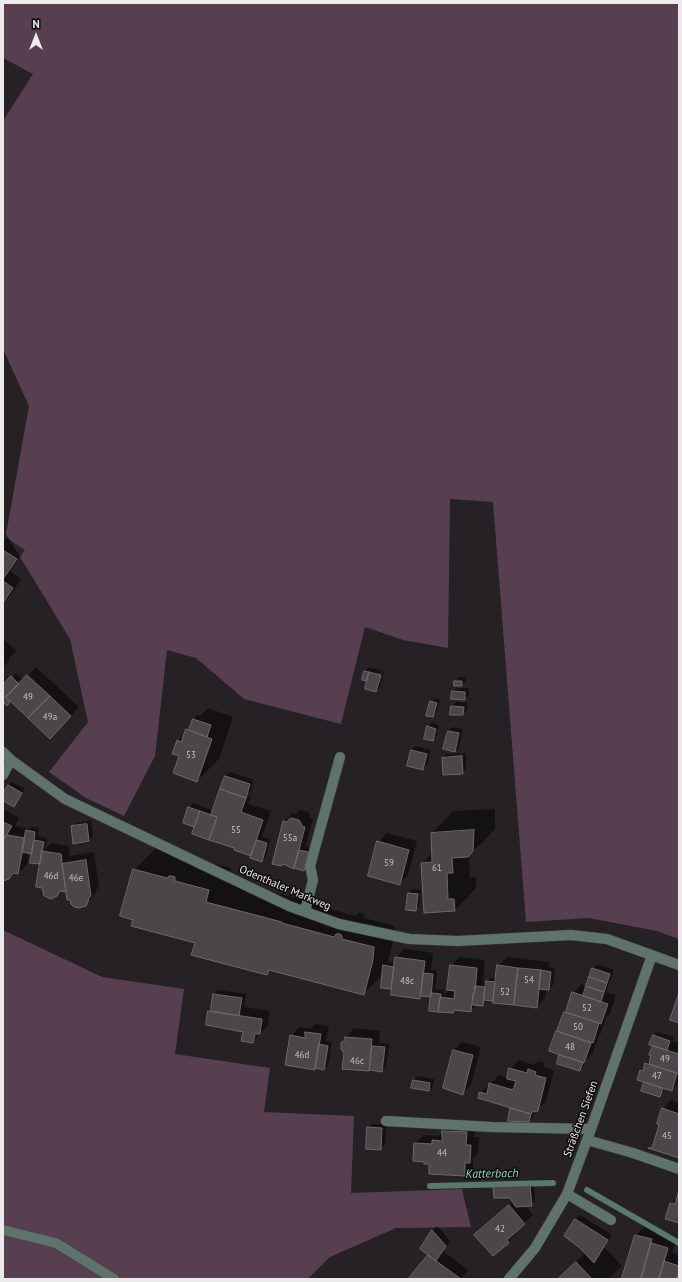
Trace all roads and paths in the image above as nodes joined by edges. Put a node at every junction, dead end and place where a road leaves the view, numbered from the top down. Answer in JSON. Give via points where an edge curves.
{"nodes":[{"id":1,"x":3,"y":752,"type":"edge"},
{"id":2,"x":340,"y":757,"type":"dead end"},
{"id":3,"x":11,"y":760,"type":"junction"},
{"id":4,"x":3,"y":775,"type":"edge"},
{"id":5,"x":305,"y":911,"type":"junction"},
{"id":6,"x":652,"y":955,"type":"junction"},
{"id":7,"x":679,"y":965,"type":"edge"},
{"id":8,"x":386,"y":1121,"type":"dead end"},
{"id":9,"x":592,"y":1129,"type":"junction"},
{"id":10,"x":587,"y":1140,"type":"junction"},
{"id":11,"x":679,"y":1168,"type":"edge"},
{"id":12,"x":567,"y":1194,"type":"junction"},
{"id":13,"x":611,"y":1220,"type":"dead end"},
{"id":14,"x":3,"y":1230,"type":"edge"},
{"id":15,"x":110,"y":1278,"type":"edge"},
{"id":16,"x":509,"y":1279,"type":"edge"}],
"edges":[{"from":1,"to":3,"type":"street","name":"Odenthaler Markweg"},
{"from":2,"to":5,"type":"street","via":[[310,866],[313,880]]},
{"from":3,"to":4,"type":"street"},
{"from":3,"to":5,"type":"street","name":"Odenthaler Markweg","via":[[65,799]]},
{"from":5,"to":6,"type":"street","name":"Odenthaler Markweg","via":[[338,924],[409,939],[458,941],[571,935],[607,939]]},
{"from":6,"to":7,"type":"street","name":"Odenthaler Markweg"},
{"from":6,"to":9,"type":"street","name":"Sträßchen Siefen"},
{"from":8,"to":9,"type":"street"},
{"from":9,"to":10,"type":"street","name":"Sträßchen Siefen"},
{"from":10,"to":11,"type":"street"},
{"from":10,"to":12,"type":"street","name":"Sträßchen Siefen"},
{"from":12,"to":13,"type":"street"},
{"from":12,"to":16,"type":"street","name":"Sträßchen Siefen","via":[[535,1248]]},
{"from":14,"to":15,"type":"street","via":[[56,1243]]}]}
